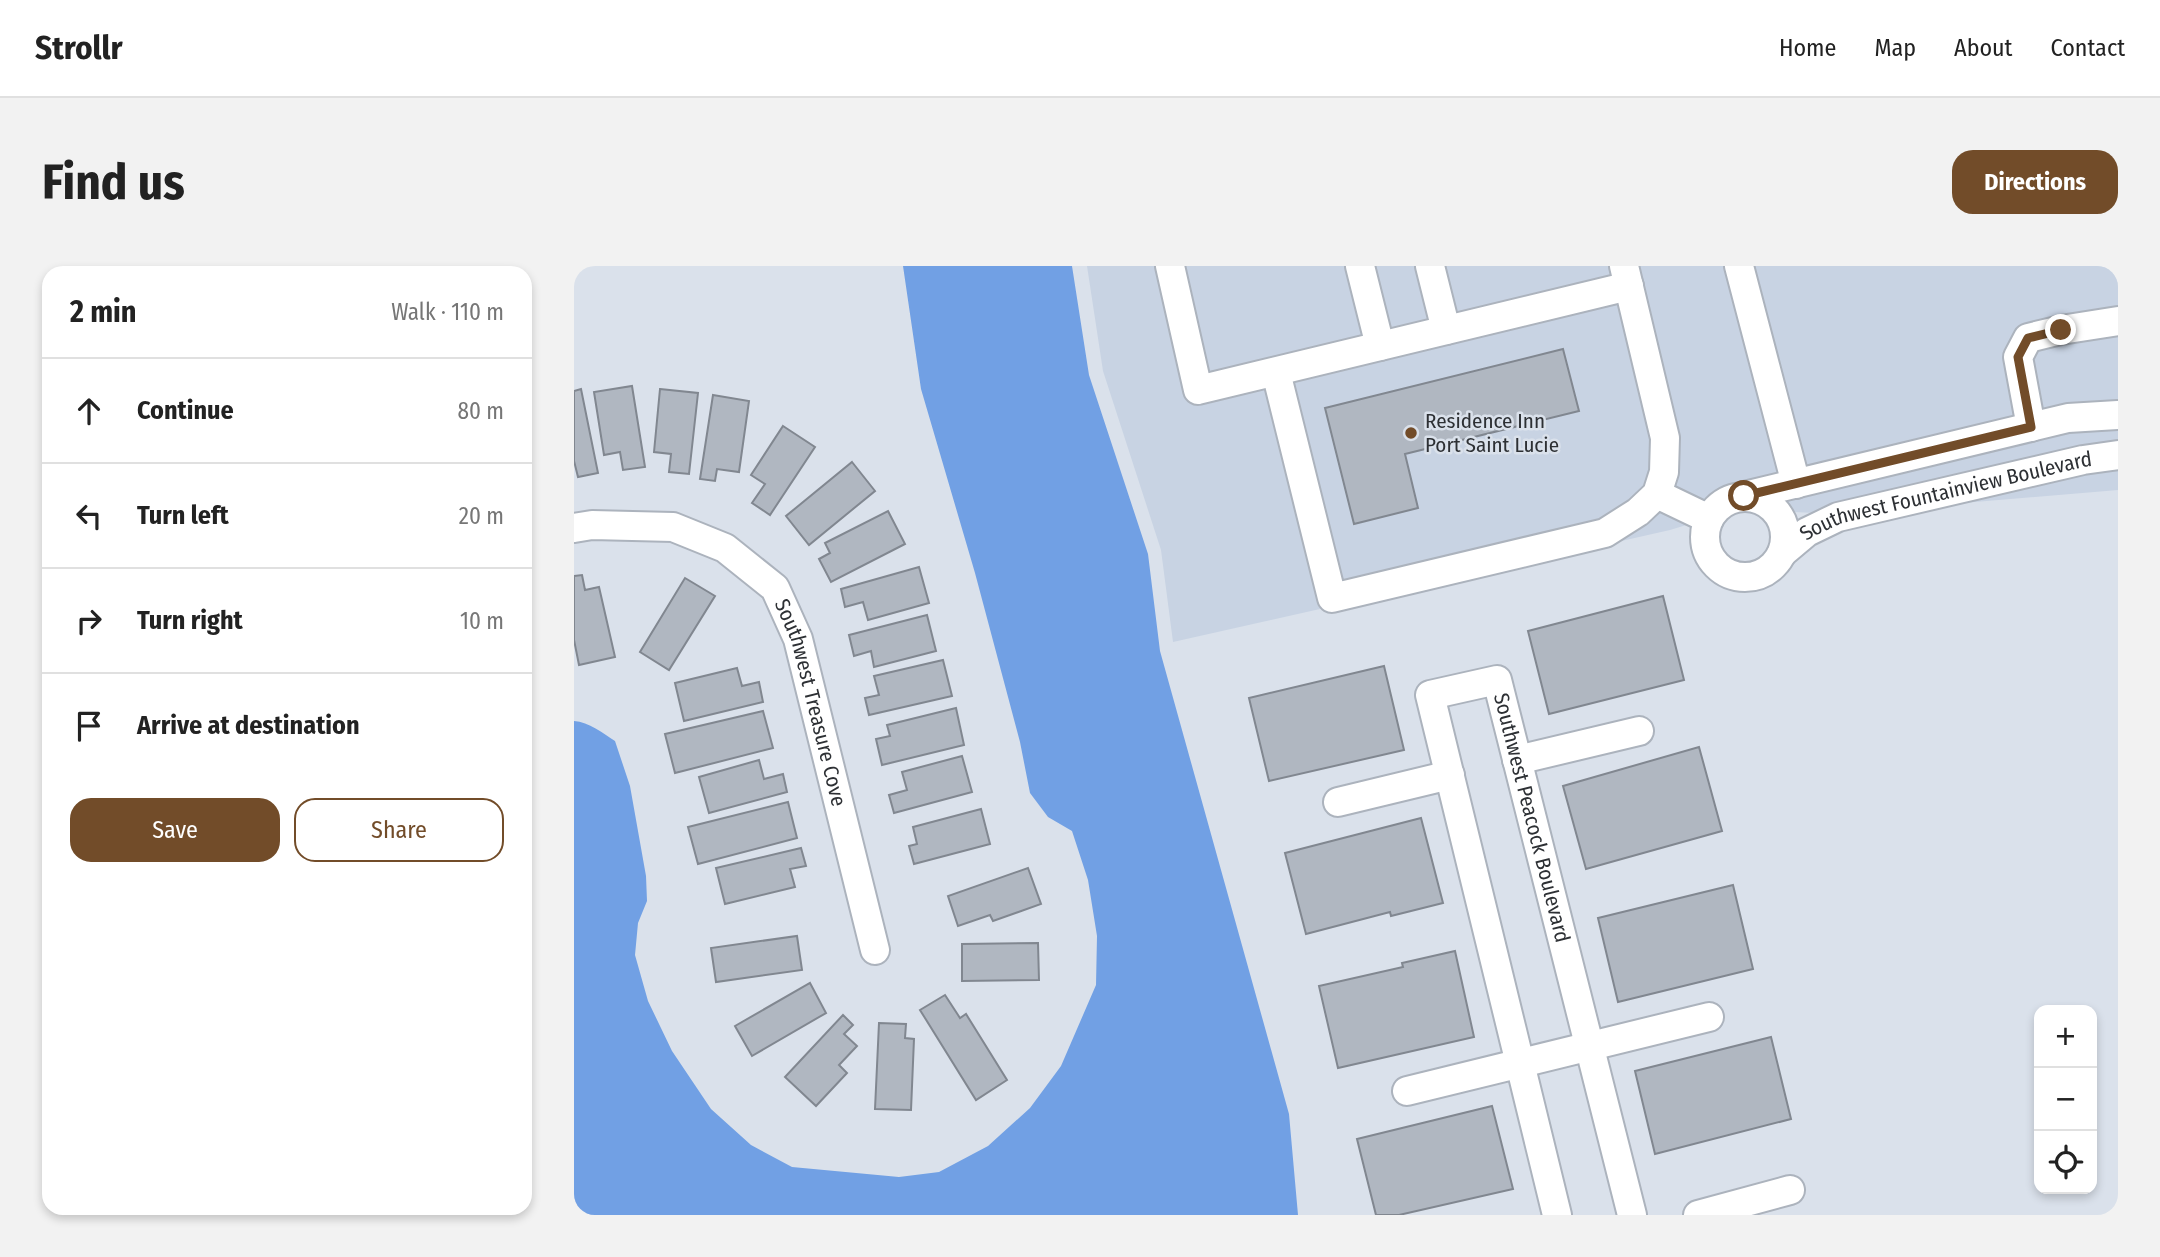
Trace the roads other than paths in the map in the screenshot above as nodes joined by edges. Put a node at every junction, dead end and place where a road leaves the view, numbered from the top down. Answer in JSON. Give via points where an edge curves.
{"nodes":[{"id":1,"x":1170,"y":266,"type":"edge"},
{"id":2,"x":1360,"y":266,"type":"edge"},
{"id":3,"x":1430,"y":266,"type":"edge"},
{"id":4,"x":1739,"y":266,"type":"edge"},
{"id":5,"x":1627,"y":276,"type":"edge"},
{"id":6,"x":2118,"y":321,"type":"edge"},
{"id":7,"x":1446,"y":330,"type":"junction"},
{"id":8,"x":1380,"y":346,"type":"junction"},
{"id":9,"x":1276,"y":372,"type":"junction"},
{"id":10,"x":2118,"y":415,"type":"edge"},
{"id":11,"x":2031,"y":427,"type":"junction"},
{"id":12,"x":2118,"y":455,"type":"edge"},
{"id":13,"x":1796,"y":484,"type":"junction"},
{"id":14,"x":1657,"y":494,"type":"junction"},
{"id":15,"x":1744,"y":496,"type":"junction"},
{"id":16,"x":1709,"y":519,"type":"junction"},
{"id":17,"x":574,"y":528,"type":"edge"},
{"id":18,"x":1782,"y":553,"type":"junction"},
{"id":19,"x":1639,"y":731,"type":"dead end"},
{"id":20,"x":1517,"y":760,"type":"junction"},
{"id":21,"x":1450,"y":775,"type":"junction"},
{"id":22,"x":1338,"y":802,"type":"dead end"},
{"id":23,"x":875,"y":950,"type":"dead end"},
{"id":24,"x":1709,"y":1017,"type":"dead end"},
{"id":25,"x":1589,"y":1047,"type":"junction"},
{"id":26,"x":1520,"y":1064,"type":"junction"},
{"id":27,"x":1407,"y":1091,"type":"dead end"},
{"id":28,"x":1790,"y":1190,"type":"dead end"},
{"id":29,"x":1557,"y":1215,"type":"edge"},
{"id":30,"x":1632,"y":1215,"type":"edge"},
{"id":31,"x":1698,"y":1215,"type":"edge"}],
"edges":[{"from":1,"to":9,"type":"street","via":[[1198,390]]},
{"from":2,"to":8,"type":"street"},
{"from":3,"to":7,"type":"street"},
{"from":4,"to":13,"type":"street"},
{"from":5,"to":7,"type":"street"},
{"from":5,"to":14,"type":"street","via":[[1665,438],[1664,472]]},
{"from":6,"to":11,"type":"street","via":[[2028,338],[2018,357]]},
{"from":7,"to":8,"type":"street"},
{"from":8,"to":9,"type":"street"},
{"from":9,"to":14,"type":"street","via":[[1332,598],[1605,533]]},
{"from":10,"to":11,"type":"street","via":[[2068,418]]},
{"from":11,"to":13,"type":"street"},
{"from":12,"to":18,"type":"street","name":"Southwest Fountainview Boulevard","via":[[1838,517],[1807,532]]},
{"from":13,"to":15,"type":"street"},
{"from":14,"to":16,"type":"street"},
{"from":15,"to":16,"type":"street","via":[[1728,499]]},
{"from":15,"to":18,"type":"street","via":[[1770,505],[1779,515],[1784,528]]},
{"from":16,"to":18,"type":"street","via":[[1706,547],[1724,571],[1749,577],[1762,573]]},
{"from":17,"to":23,"type":"street","name":"Southwest Treasure Cove","via":[[592,524],[673,527],[725,548],[775,588],[798,639]]},
{"from":19,"to":20,"type":"street"},
{"from":20,"to":21,"type":"street","name":"Southwest Peacock Boulevard","via":[[1497,680],[1430,695]]},
{"from":20,"to":25,"type":"street","name":"Southwest Peacock Boulevard"},
{"from":21,"to":22,"type":"street"},
{"from":21,"to":26,"type":"street","name":"Southwest Peacock Boulevard"},
{"from":24,"to":25,"type":"street"},
{"from":25,"to":26,"type":"street"},
{"from":25,"to":30,"type":"street","name":"Southwest Peacock Boulevard"},
{"from":26,"to":27,"type":"street"},
{"from":26,"to":29,"type":"street","name":"Southwest Peacock Boulevard"},
{"from":28,"to":31,"type":"street"}]}
